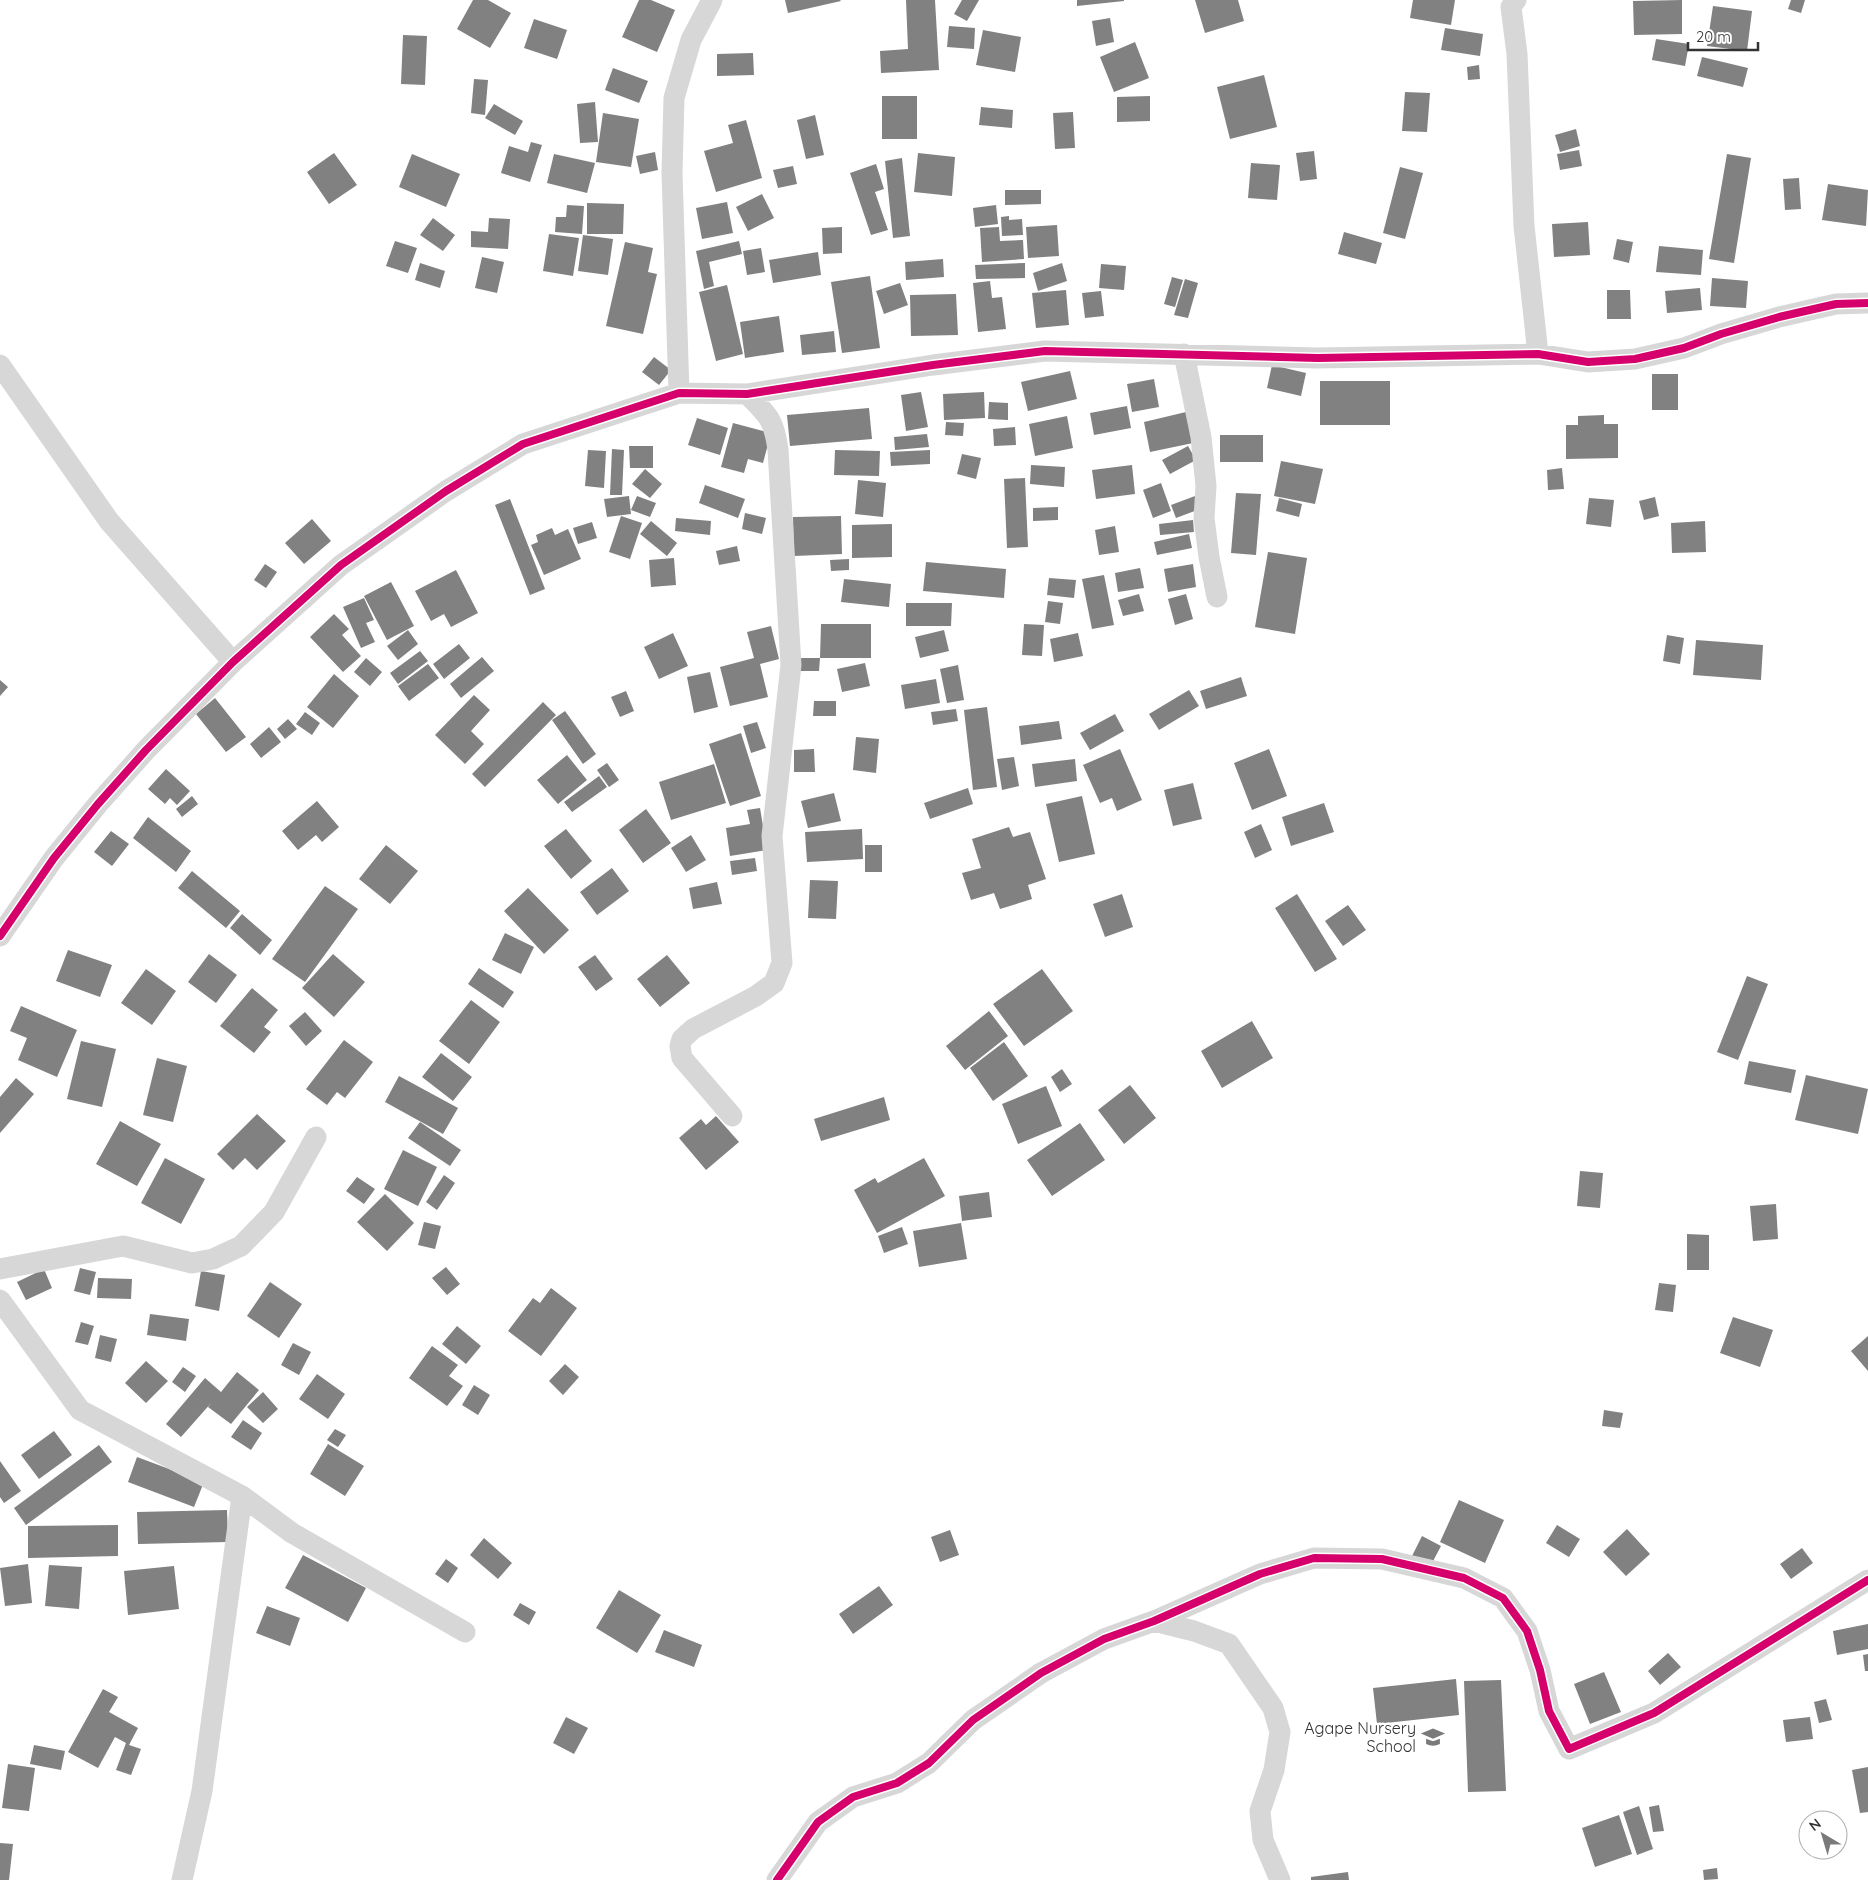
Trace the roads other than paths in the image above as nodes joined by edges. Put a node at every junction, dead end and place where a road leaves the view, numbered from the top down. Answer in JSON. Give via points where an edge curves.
{"nodes":[{"id":1,"x":712,"y":0,"type":"edge"},
{"id":2,"x":1516,"y":0,"type":"edge"},
{"id":3,"x":1868,"y":303,"type":"edge"},
{"id":4,"x":1184,"y":354,"type":"junction"},
{"id":5,"x":1538,"y":354,"type":"junction"},
{"id":6,"x":0,"y":365,"type":"edge"},
{"id":7,"x":678,"y":393,"type":"junction"},
{"id":8,"x":747,"y":394,"type":"junction"},
{"id":9,"x":1217,"y":597,"type":"dead end"},
{"id":10,"x":233,"y":662,"type":"junction"},
{"id":11,"x":0,"y":936,"type":"edge"},
{"id":12,"x":732,"y":1116,"type":"dead end"},
{"id":13,"x":316,"y":1137,"type":"dead end"},
{"id":14,"x":0,"y":1269,"type":"edge"},
{"id":15,"x":0,"y":1300,"type":"edge"},
{"id":16,"x":242,"y":1496,"type":"junction"},
{"id":17,"x":1868,"y":1580,"type":"edge"},
{"id":18,"x":1154,"y":1621,"type":"junction"},
{"id":19,"x":464,"y":1632,"type":"dead end"},
{"id":20,"x":182,"y":1880,"type":"edge"},
{"id":21,"x":777,"y":1880,"type":"edge"},
{"id":22,"x":1280,"y":1880,"type":"edge"}],
"edges":[{"from":1,"to":7,"type":"street","via":[[691,40],[674,98],[672,173]]},
{"from":2,"to":5,"type":"street","via":[[1511,7],[1517,54],[1524,216]]},
{"from":3,"to":5,"type":"street","via":[[1836,304],[1780,317],[1684,348],[1635,359],[1588,362]]},
{"from":4,"to":5,"type":"street","via":[[1318,358]]},
{"from":4,"to":8,"type":"street","via":[[1045,351]]},
{"from":4,"to":9,"type":"street","via":[[1201,437],[1206,486],[1204,518]]},
{"from":6,"to":10,"type":"street","via":[[108,521]]},
{"from":7,"to":8,"type":"street"},
{"from":7,"to":10,"type":"street","via":[[523,444],[446,491],[341,565]]},
{"from":8,"to":12,"type":"street","via":[[775,427],[778,450],[791,665],[772,836],[782,963],[774,983],[693,1029],[682,1039],[680,1046],[682,1058]]},
{"from":10,"to":11,"type":"street","via":[[98,804],[54,858]]},
{"from":13,"to":14,"type":"street","via":[[274,1212],[241,1246],[213,1259],[192,1263],[123,1246]]},
{"from":15,"to":16,"type":"street","via":[[80,1410]]},
{"from":16,"to":19,"type":"street","via":[[292,1533]]},
{"from":16,"to":20,"type":"street","via":[[202,1791]]},
{"from":17,"to":18,"type":"street","via":[[1654,1713],[1569,1749],[1549,1711],[1527,1631],[1504,1598],[1464,1578],[1382,1559],[1314,1558],[1260,1574]]},
{"from":18,"to":21,"type":"street","via":[[1104,1639],[1041,1673],[972,1720],[929,1763],[897,1783],[853,1797],[818,1822]]},
{"from":18,"to":22,"type":"street","via":[[1229,1644],[1273,1708],[1280,1732],[1274,1770],[1260,1811],[1263,1840]]}]}
